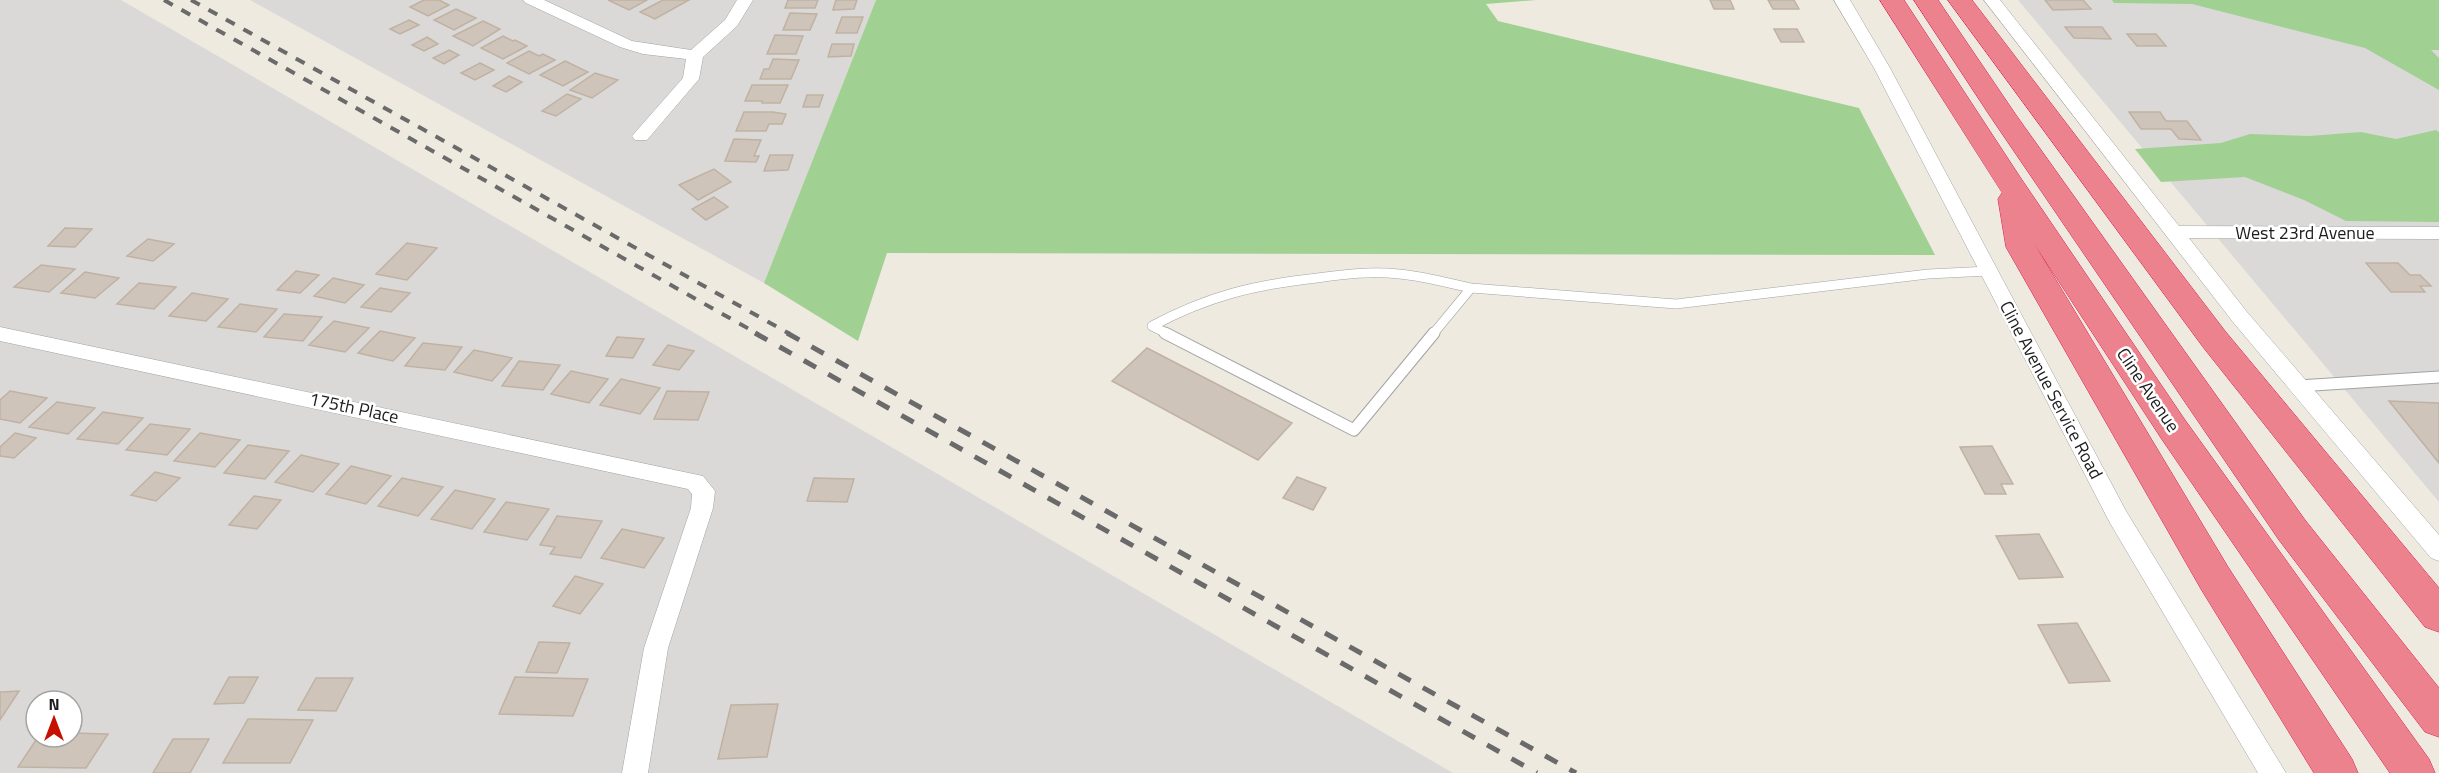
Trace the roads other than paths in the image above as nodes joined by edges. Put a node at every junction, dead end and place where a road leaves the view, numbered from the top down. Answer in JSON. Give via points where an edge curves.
{"nodes":[{"id":1,"x":531,"y":0,"type":"edge"},
{"id":2,"x":745,"y":0,"type":"edge"},
{"id":3,"x":1842,"y":0,"type":"edge"},
{"id":4,"x":1892,"y":0,"type":"edge"},
{"id":5,"x":1926,"y":0,"type":"edge"},
{"id":6,"x":1960,"y":0,"type":"edge"},
{"id":7,"x":1992,"y":0,"type":"edge"},
{"id":8,"x":695,"y":55,"type":"junction"},
{"id":9,"x":641,"y":136,"type":"dead end"},
{"id":10,"x":2009,"y":182,"type":"junction"},
{"id":11,"x":2172,"y":232,"type":"junction"},
{"id":12,"x":2439,"y":233,"type":"edge"},
{"id":13,"x":1989,"y":271,"type":"junction"},
{"id":14,"x":1471,"y":288,"type":"junction"},
{"id":15,"x":0,"y":334,"type":"edge"},
{"id":16,"x":2439,"y":377,"type":"edge"},
{"id":17,"x":2297,"y":386,"type":"junction"},
{"id":18,"x":2435,"y":541,"type":"edge"},
{"id":19,"x":2439,"y":616,"type":"edge"},
{"id":20,"x":2439,"y":719,"type":"edge"},
{"id":21,"x":635,"y":773,"type":"edge"},
{"id":22,"x":2273,"y":773,"type":"edge"},
{"id":23,"x":2337,"y":773,"type":"edge"},
{"id":24,"x":2414,"y":773,"type":"edge"}],
"edges":[{"from":1,"to":8,"type":"street","via":[[626,44]]},
{"from":2,"to":8,"type":"street","via":[[731,23]]},
{"from":3,"to":13,"type":"street","name":"Cline Avenue Service Road"},
{"from":4,"to":10,"type":"highway","name":"Cline Avenue"},
{"from":5,"to":20,"type":"highway","name":"Cline Avenue","via":[[2292,530]]},
{"from":6,"to":19,"type":"highway","via":[[2214,339]]},
{"from":7,"to":11,"type":"street"},
{"from":8,"to":9,"type":"street","via":[[691,79]]},
{"from":10,"to":23,"type":"highway","via":[[2021,247],[2170,504]]},
{"from":10,"to":24,"type":"highway","name":"Cline Avenue","via":[[2173,429]]},
{"from":11,"to":12,"type":"street","name":"West 23rd Avenue"},
{"from":11,"to":17,"type":"street"},
{"from":13,"to":14,"type":"lane","via":[[1928,274],[1676,304]]},
{"from":13,"to":22,"type":"street","name":"Cline Avenue Service Road","via":[[2118,517]]},
{"from":14,"to":14,"type":"lane","via":[[1383,272],[1298,278],[1216,297],[1152,326],[1353,430]]},
{"from":15,"to":21,"type":"street","name":"175th Place","via":[[695,482],[704,491],[702,508],[656,648]]},
{"from":16,"to":17,"type":"lane"},
{"from":17,"to":18,"type":"street"}]}
